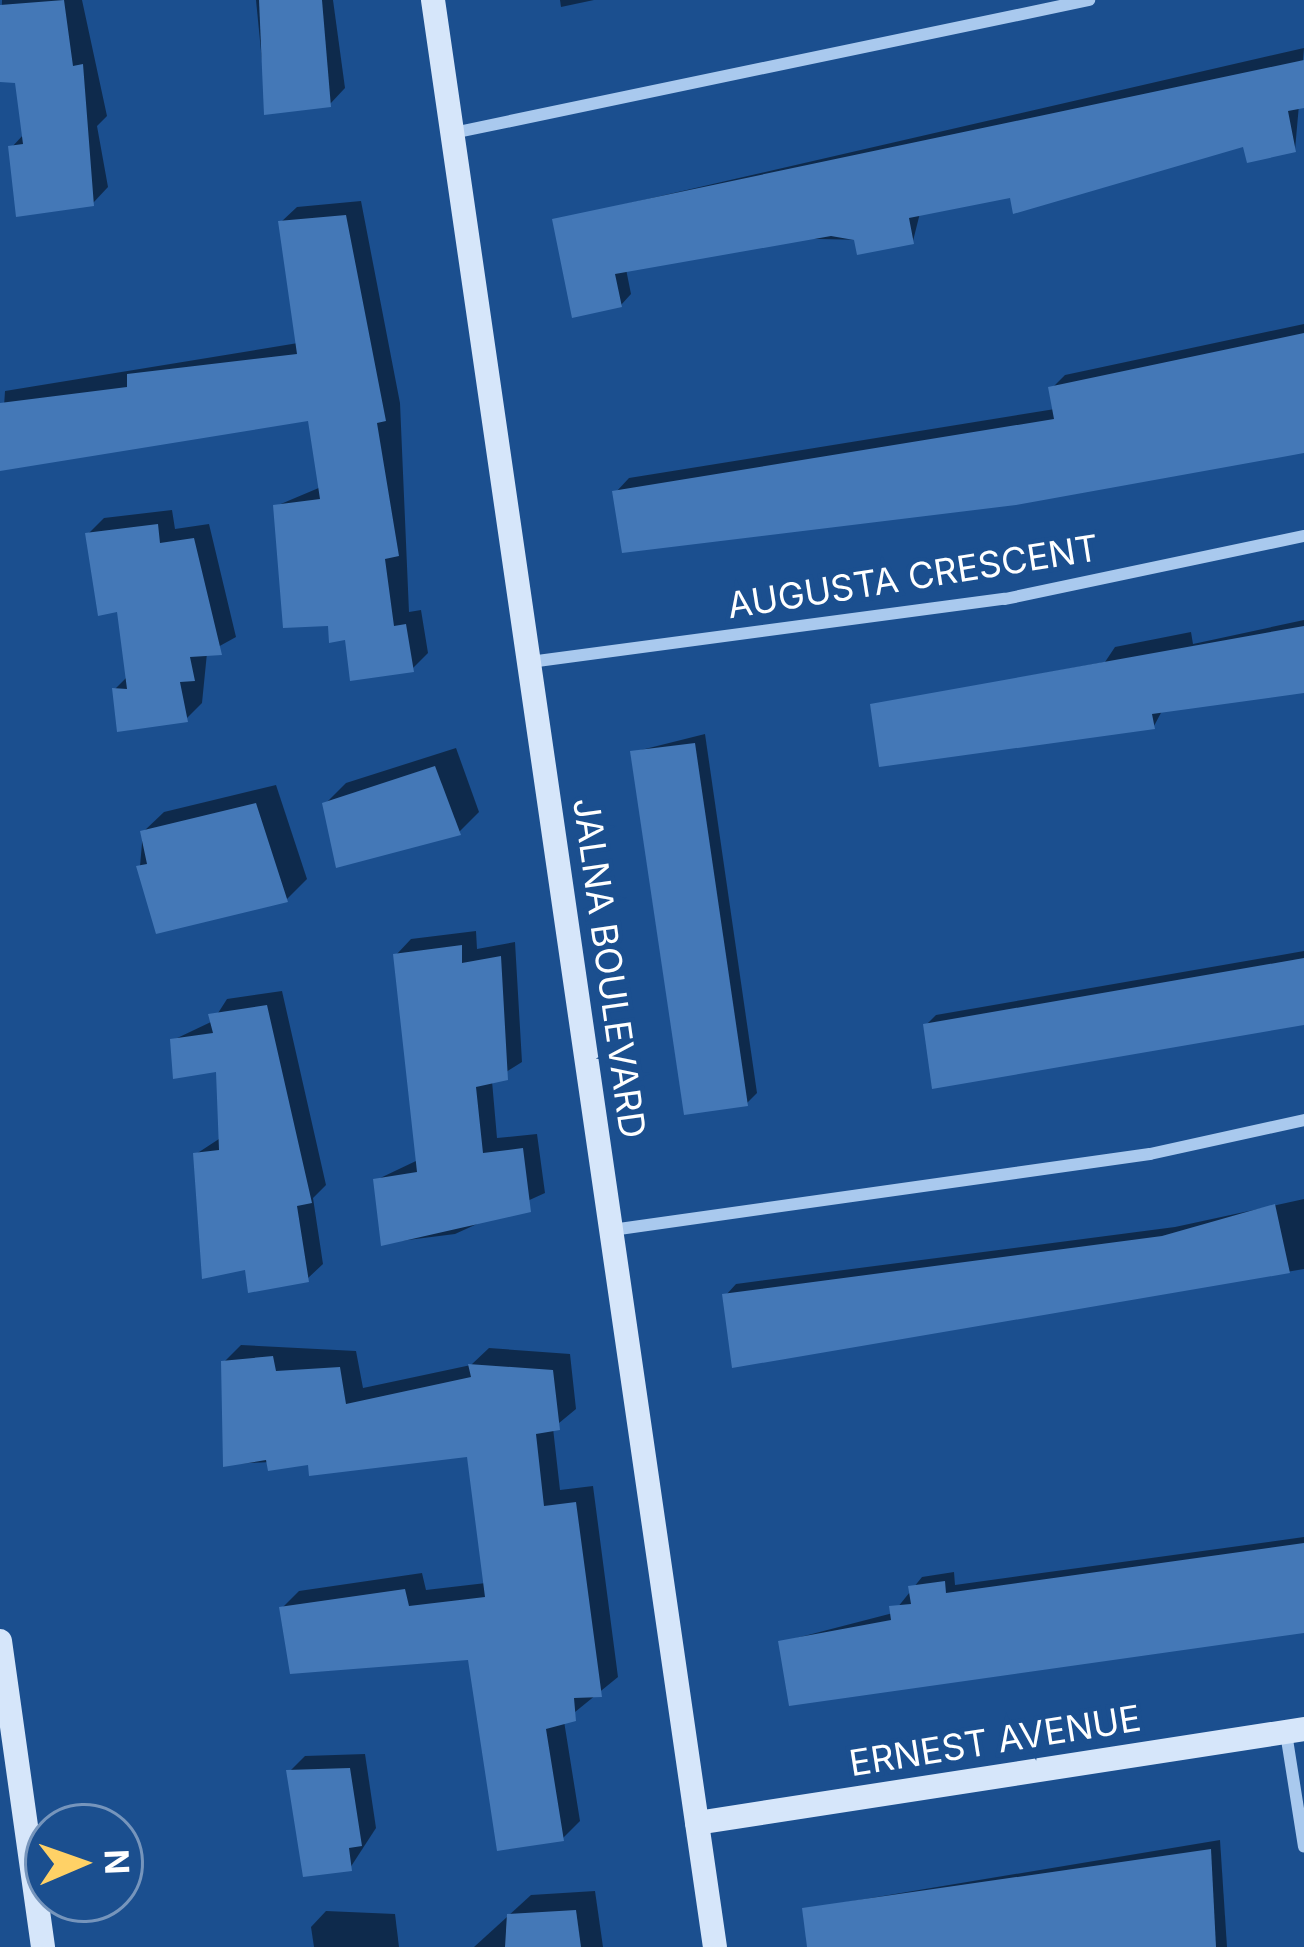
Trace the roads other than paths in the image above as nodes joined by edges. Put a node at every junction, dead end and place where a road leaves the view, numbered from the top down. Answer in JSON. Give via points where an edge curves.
{"nodes":[{"id":1,"x":433,"y":0,"type":"edge"},
{"id":2,"x":1090,"y":0,"type":"edge"},
{"id":3,"x":452,"y":134,"type":"junction"},
{"id":4,"x":1304,"y":536,"type":"edge"},
{"id":5,"x":529,"y":662,"type":"junction"},
{"id":6,"x":1304,"y":1120,"type":"edge"},
{"id":7,"x":611,"y":1231,"type":"junction"},
{"id":8,"x":0,"y":1642,"type":"edge"},
{"id":9,"x":1295,"y":1731,"type":"edge"},
{"id":10,"x":697,"y":1823,"type":"junction"},
{"id":11,"x":1304,"y":1846,"type":"edge"},
{"id":12,"x":44,"y":1947,"type":"edge"},
{"id":13,"x":715,"y":1947,"type":"edge"}],
"edges":[{"from":1,"to":3,"type":"street","name":"JALNA BOULEVARD"},
{"from":2,"to":3,"type":"street"},
{"from":3,"to":5,"type":"street","name":"JALNA BOULEVARD"},
{"from":4,"to":5,"type":"street","name":"AUGUSTA CRESCENT","via":[[1005,599]]},
{"from":5,"to":7,"type":"street","name":"JALNA BOULEVARD"},
{"from":6,"to":7,"type":"street","via":[[1150,1154]]},
{"from":7,"to":10,"type":"street","name":"JALNA BOULEVARD"},
{"from":8,"to":12,"type":"street"},
{"from":9,"to":10,"type":"street","name":"ERNEST AVENUE"},
{"from":9,"to":11,"type":"street"},
{"from":10,"to":13,"type":"street","name":"JALNA BOULEVARD"}]}
